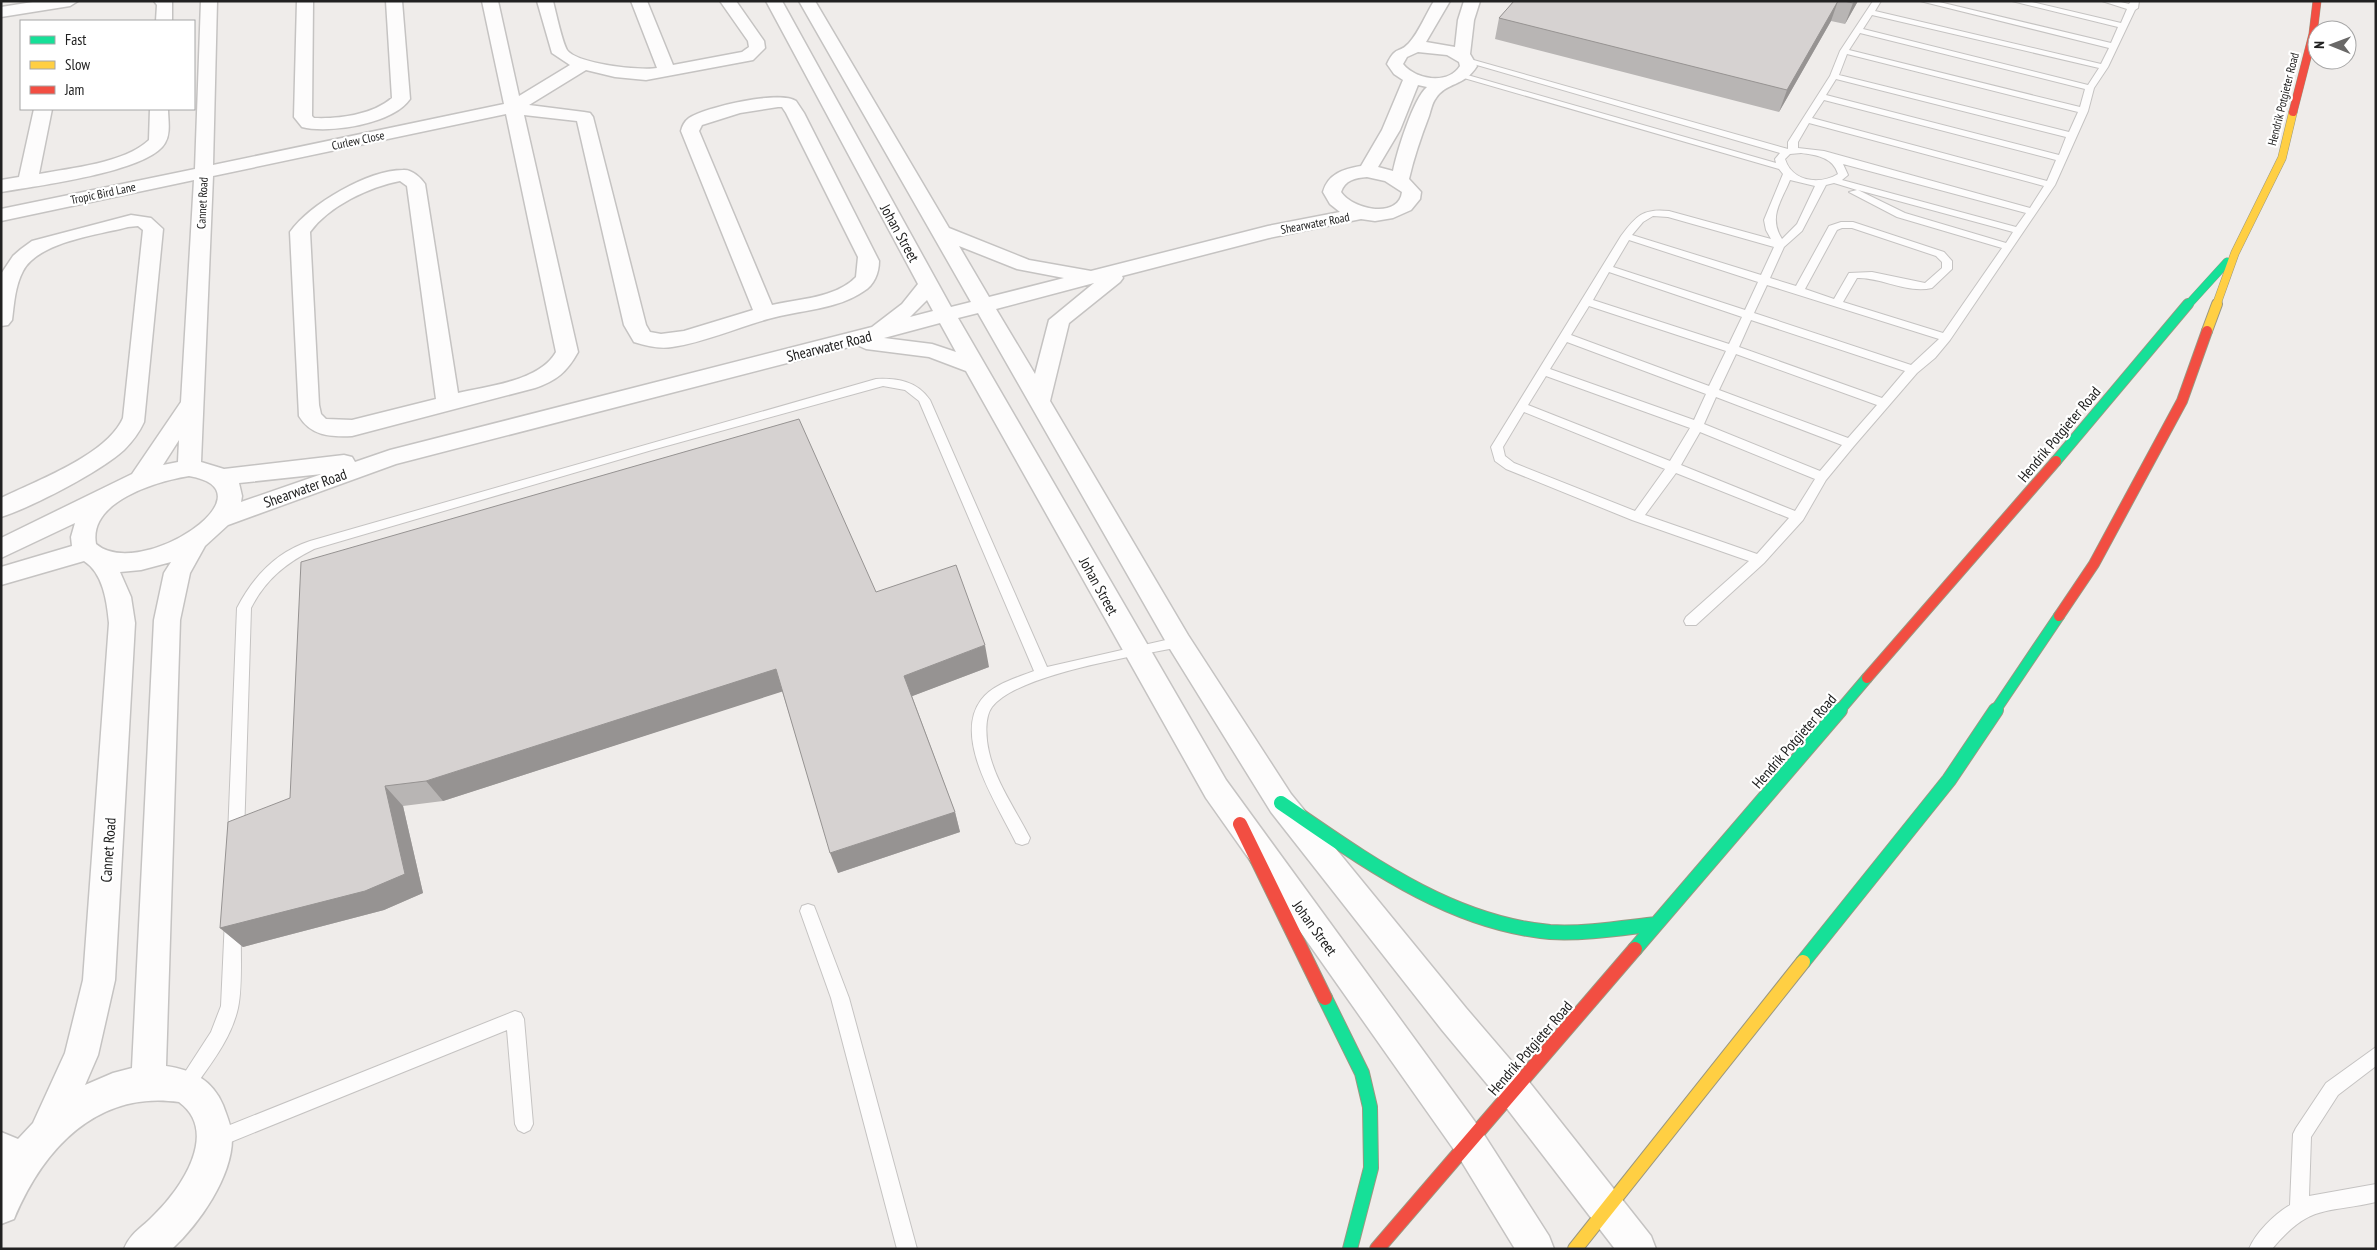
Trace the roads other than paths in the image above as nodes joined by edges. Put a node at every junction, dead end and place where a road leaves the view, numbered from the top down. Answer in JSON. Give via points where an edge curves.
{"nodes":[{"id":1,"x":162,"y":1,"type":"edge"},
{"id":2,"x":305,"y":1,"type":"edge"},
{"id":3,"x":394,"y":1,"type":"edge"},
{"id":4,"x":490,"y":1,"type":"edge"},
{"id":5,"x":545,"y":1,"type":"edge"},
{"id":6,"x":639,"y":1,"type":"edge"},
{"id":7,"x":728,"y":1,"type":"edge"},
{"id":8,"x":774,"y":1,"type":"edge"},
{"id":9,"x":807,"y":1,"type":"edge"},
{"id":10,"x":1442,"y":1,"type":"edge"},
{"id":11,"x":1472,"y":1,"type":"edge"},
{"id":12,"x":1877,"y":1,"type":"edge"},
{"id":13,"x":1924,"y":1,"type":"edge"},
{"id":14,"x":2016,"y":1,"type":"edge"},
{"id":15,"x":2106,"y":1,"type":"edge"},
{"id":16,"x":2317,"y":1,"type":"edge"},
{"id":17,"x":68,"y":2,"type":"edge"},
{"id":18,"x":208,"y":2,"type":"edge"},
{"id":19,"x":2135,"y":4,"type":"edge"},
{"id":20,"x":1,"y":12,"type":"edge"},
{"id":21,"x":1870,"y":12,"type":"junction"},
{"id":22,"x":61,"y":20,"type":"edge"},
{"id":23,"x":164,"y":20,"type":"edge"},
{"id":24,"x":2124,"y":26,"type":"junction"},
{"id":25,"x":1857,"y":30,"type":"junction"},
{"id":26,"x":2113,"y":46,"type":"junction"},
{"id":27,"x":1415,"y":47,"type":"junction"},
{"id":28,"x":1844,"y":50,"type":"junction"},
{"id":29,"x":584,"y":64,"type":"junction"},
{"id":30,"x":1463,"y":65,"type":"junction"},
{"id":31,"x":2104,"y":67,"type":"junction"},
{"id":32,"x":667,"y":72,"type":"junction"},
{"id":33,"x":1834,"y":76,"type":"junction"},
{"id":34,"x":1412,"y":78,"type":"junction"},
{"id":35,"x":1444,"y":82,"type":"junction"},
{"id":36,"x":2090,"y":88,"type":"junction"},
{"id":37,"x":1822,"y":97,"type":"junction"},
{"id":38,"x":512,"y":108,"type":"junction"},
{"id":39,"x":43,"y":110,"type":"edge"},
{"id":40,"x":160,"y":110,"type":"edge"},
{"id":41,"x":2083,"y":111,"type":"junction"},
{"id":42,"x":1808,"y":120,"type":"junction"},
{"id":43,"x":2072,"y":136,"type":"junction"},
{"id":44,"x":1790,"y":151,"type":"junction"},
{"id":45,"x":1832,"y":158,"type":"junction"},
{"id":46,"x":2062,"y":160,"type":"junction"},
{"id":47,"x":204,"y":171,"type":"junction"},
{"id":48,"x":1367,"y":171,"type":"junction"},
{"id":49,"x":1784,"y":171,"type":"junction"},
{"id":50,"x":1400,"y":179,"type":"junction"},
{"id":51,"x":28,"y":181,"type":"junction"},
{"id":52,"x":1836,"y":181,"type":"junction"},
{"id":53,"x":1822,"y":184,"type":"junction"},
{"id":54,"x":2050,"y":185,"type":"junction"},
{"id":55,"x":1,"y":186,"type":"edge"},
{"id":56,"x":1332,"y":192,"type":"junction"},
{"id":57,"x":2031,"y":212,"type":"junction"},
{"id":58,"x":1362,"y":213,"type":"junction"},
{"id":59,"x":1,"y":215,"type":"edge"},
{"id":60,"x":2020,"y":231,"type":"junction"},
{"id":61,"x":941,"y":232,"type":"junction"},
{"id":62,"x":1268,"y":232,"type":"junction"},
{"id":63,"x":1626,"y":236,"type":"junction"},
{"id":64,"x":1780,"y":245,"type":"junction"},
{"id":65,"x":2009,"y":247,"type":"junction"},
{"id":66,"x":2235,"y":253,"type":"junction"},
{"id":67,"x":1606,"y":268,"type":"junction"},
{"id":68,"x":1124,"y":270,"type":"junction"},
{"id":69,"x":1094,"y":278,"type":"junction"},
{"id":70,"x":1764,"y":279,"type":"junction"},
{"id":71,"x":929,"y":284,"type":"junction"},
{"id":72,"x":1799,"y":290,"type":"junction"},
{"id":73,"x":1586,"y":301,"type":"junction"},
{"id":74,"x":1837,"y":303,"type":"junction"},
{"id":75,"x":984,"y":306,"type":"junction"},
{"id":76,"x":765,"y":313,"type":"junction"},
{"id":77,"x":1748,"y":314,"type":"junction"},
{"id":78,"x":946,"y":316,"type":"junction"},
{"id":79,"x":1,"y":320,"type":"edge"},
{"id":80,"x":863,"y":337,"type":"junction"},
{"id":81,"x":1565,"y":337,"type":"junction"},
{"id":82,"x":1946,"y":338,"type":"junction"},
{"id":83,"x":1733,"y":349,"type":"junction"},
{"id":84,"x":974,"y":366,"type":"junction"},
{"id":85,"x":1914,"y":370,"type":"junction"},
{"id":86,"x":1544,"y":371,"type":"junction"},
{"id":87,"x":1713,"y":391,"type":"junction"},
{"id":88,"x":1039,"y":401,"type":"junction"},
{"id":89,"x":192,"y":403,"type":"junction"},
{"id":90,"x":1884,"y":403,"type":"junction"},
{"id":91,"x":448,"y":404,"type":"junction"},
{"id":92,"x":1522,"y":407,"type":"junction"},
{"id":93,"x":1697,"y":426,"type":"junction"},
{"id":94,"x":1850,"y":442,"type":"junction"},
{"id":95,"x":390,"y":458,"type":"junction"},
{"id":96,"x":1674,"y":466,"type":"junction"},
{"id":97,"x":189,"y":468,"type":"junction"},
{"id":98,"x":224,"y":477,"type":"junction"},
{"id":99,"x":1822,"y":477,"type":"junction"},
{"id":100,"x":141,"y":479,"type":"junction"},
{"id":101,"x":114,"y":493,"type":"junction"},
{"id":102,"x":1,"y":508,"type":"edge"},
{"id":103,"x":1637,"y":516,"type":"junction"},
{"id":104,"x":1798,"y":517,"type":"junction"},
{"id":105,"x":220,"y":519,"type":"junction"},
{"id":106,"x":196,"y":540,"type":"junction"},
{"id":107,"x":1,"y":549,"type":"edge"},
{"id":108,"x":95,"y":556,"type":"junction"},
{"id":109,"x":1760,"y":560,"type":"junction"},
{"id":110,"x":1,"y":576,"type":"edge"},
{"id":111,"x":1691,"y":621,"type":"dead end"},
{"id":112,"x":1179,"y":642,"type":"junction"},
{"id":113,"x":1136,"y":652,"type":"junction"},
{"id":114,"x":1042,"y":673,"type":"junction"},
{"id":115,"x":1281,"y":803,"type":"junction"},
{"id":116,"x":1240,"y":824,"type":"junction"},
{"id":117,"x":1022,"y":838,"type":"dead end"},
{"id":118,"x":236,"y":846,"type":"edge"},
{"id":119,"x":234,"y":906,"type":"edge"},
{"id":120,"x":808,"y":912,"type":"dead end"},
{"id":121,"x":1656,"y":924,"type":"junction"},
{"id":122,"x":2376,"y":1055,"type":"edge"},
{"id":123,"x":148,"y":1081,"type":"junction"},
{"id":124,"x":185,"y":1086,"type":"junction"},
{"id":125,"x":1514,"y":1090,"type":"junction"},
{"id":126,"x":524,"y":1124,"type":"dead end"},
{"id":127,"x":45,"y":1135,"type":"junction"},
{"id":128,"x":215,"y":1140,"type":"junction"},
{"id":129,"x":1469,"y":1142,"type":"junction"},
{"id":130,"x":12,"y":1155,"type":"edge"},
{"id":131,"x":2376,"y":1193,"type":"edge"},
{"id":132,"x":1,"y":1206,"type":"edge"},
{"id":133,"x":1607,"y":1208,"type":"junction"},
{"id":134,"x":2299,"y":1210,"type":"junction"},
{"id":135,"x":142,"y":1249,"type":"edge"},
{"id":136,"x":907,"y":1249,"type":"edge"},
{"id":137,"x":1350,"y":1249,"type":"edge"},
{"id":138,"x":1377,"y":1249,"type":"edge"},
{"id":139,"x":1536,"y":1249,"type":"edge"},
{"id":140,"x":1576,"y":1249,"type":"edge"},
{"id":141,"x":1638,"y":1249,"type":"edge"},
{"id":142,"x":2260,"y":1249,"type":"edge"}],
"edges":[{"from":1,"to":23,"type":"street","via":[[165,3]]},
{"from":2,"to":3,"type":"street","via":[[303,117],[308,123],[315,124],[379,113],[391,109],[401,99]]},
{"from":4,"to":38,"type":"street"},
{"from":5,"to":29,"type":"street","via":[[560,53]]},
{"from":6,"to":32,"type":"street"},
{"from":7,"to":32,"type":"street","via":[[756,41],[754,52]]},
{"from":8,"to":71,"type":"street","name":"Johan Street"},
{"from":9,"to":61,"type":"street"},
{"from":10,"to":27,"type":"street"},
{"from":11,"to":30,"type":"street","via":[[1466,20]]},
{"from":12,"to":21,"type":"lane"},
{"from":13,"to":26,"type":"lane"},
{"from":14,"to":24,"type":"lane"},
{"from":15,"to":19,"type":"lane"},
{"from":16,"to":66,"type":"main road","name":"Hendrik Potgieter Road","via":[[2313,34],[2282,158]]},
{"from":17,"to":20,"type":"street"},
{"from":17,"to":22,"type":"street"},
{"from":18,"to":47,"type":"street","name":"Cannet Road"},
{"from":19,"to":24,"type":"lane"},
{"from":21,"to":25,"type":"lane"},
{"from":21,"to":31,"type":"lane"},
{"from":24,"to":26,"type":"lane"},
{"from":25,"to":28,"type":"lane"},
{"from":25,"to":36,"type":"lane"},
{"from":26,"to":31,"type":"lane"},
{"from":27,"to":30,"type":"street","via":[[1436,47],[1455,52]]},
{"from":27,"to":34,"type":"street","via":[[1400,54],[1395,64],[1403,74]]},
{"from":28,"to":33,"type":"lane"},
{"from":28,"to":41,"type":"lane"},
{"from":29,"to":32,"type":"street","via":[[631,75]]},
{"from":29,"to":38,"type":"street"},
{"from":30,"to":35,"type":"street"},
{"from":30,"to":44,"type":"lane"},
{"from":30,"to":49,"type":"lane"},
{"from":31,"to":36,"type":"lane"},
{"from":33,"to":37,"type":"lane"},
{"from":33,"to":43,"type":"lane"},
{"from":34,"to":35,"type":"street"},
{"from":34,"to":48,"type":"street","via":[[1391,130]]},
{"from":35,"to":50,"type":"street","via":[[1428,95]]},
{"from":36,"to":41,"type":"lane"},
{"from":37,"to":42,"type":"lane"},
{"from":37,"to":46,"type":"lane"},
{"from":38,"to":47,"type":"street","name":"Curlew Close"},
{"from":38,"to":76,"type":"street","via":[[584,117],[635,325],[642,337],[661,341],[679,339]]},
{"from":38,"to":91,"type":"street","via":[[567,352],[560,367],[549,376]]},
{"from":39,"to":51,"type":"street"},
{"from":40,"to":51,"type":"street","via":[[158,141],[139,156],[120,163]]},
{"from":41,"to":43,"type":"lane"},
{"from":42,"to":44,"type":"lane"},
{"from":42,"to":54,"type":"lane"},
{"from":43,"to":46,"type":"lane"},
{"from":44,"to":45,"type":"lane","via":[[1818,152]]},
{"from":44,"to":49,"type":"lane","via":[[1780,159]]},
{"from":45,"to":52,"type":"lane","via":[[1842,166],[1843,175]]},
{"from":45,"to":57,"type":"lane"},
{"from":46,"to":54,"type":"lane"},
{"from":47,"to":59,"type":"street","name":"Tropic Bird Lane"},
{"from":47,"to":89,"type":"street","name":"Cannet Road"},
{"from":48,"to":50,"type":"street"},
{"from":48,"to":56,"type":"street","name":"Shearwater Road","via":[[1337,179]]},
{"from":49,"to":53,"type":"lane","via":[[1805,182]]},
{"from":49,"to":64,"type":"lane","via":[[1769,220]]},
{"from":50,"to":58,"type":"street","via":[[1410,192],[1410,199],[1405,205],[1387,213]]},
{"from":51,"to":55,"type":"street"},
{"from":52,"to":53,"type":"lane"},
{"from":52,"to":60,"type":"lane"},
{"from":52,"to":65,"type":"lane","via":[[1901,215]]},
{"from":53,"to":64,"type":"lane","via":[[1815,192],[1800,228]]},
{"from":54,"to":57,"type":"lane"},
{"from":56,"to":58,"type":"street","via":[[1341,205]]},
{"from":56,"to":62,"type":"street","name":"Shearwater Road"},
{"from":57,"to":60,"type":"lane"},
{"from":58,"to":62,"type":"street","name":"Shearwater Road"},
{"from":60,"to":65,"type":"lane"},
{"from":61,"to":69,"type":"street","via":[[1024,266]]},
{"from":61,"to":75,"type":"street"},
{"from":62,"to":68,"type":"street","name":"Shearwater Road"},
{"from":63,"to":64,"type":"lane","via":[[1644,214],[1656,212]]},
{"from":63,"to":67,"type":"lane"},
{"from":63,"to":70,"type":"lane"},
{"from":64,"to":70,"type":"lane"},
{"from":65,"to":82,"type":"lane"},
{"from":66,"to":121,"type":"main road","name":"Hendrik Potgieter Road","via":[[2168,326],[2067,449]]},
{"from":66,"to":133,"type":"main road","name":"Hendrik Potgieter Road","via":[[2182,400],[2094,564],[1949,780]]},
{"from":67,"to":73,"type":"lane"},
{"from":67,"to":77,"type":"lane"},
{"from":68,"to":69,"type":"street","name":"Shearwater Road"},
{"from":68,"to":88,"type":"street","via":[[1060,320]]},
{"from":69,"to":75,"type":"street","name":"Shearwater Road"},
{"from":70,"to":72,"type":"lane"},
{"from":70,"to":77,"type":"lane"},
{"from":71,"to":78,"type":"street","name":"Johan Street"},
{"from":71,"to":80,"type":"street","via":[[909,308]]},
{"from":72,"to":74,"type":"lane"},
{"from":72,"to":74,"type":"lane","via":[[1833,228],[1841,224],[1853,225],[1940,254],[1947,262],[1947,269],[1928,286],[1872,275],[1853,275]]},
{"from":73,"to":81,"type":"lane"},
{"from":73,"to":83,"type":"lane"},
{"from":74,"to":82,"type":"lane"},
{"from":75,"to":78,"type":"street","name":"Shearwater Road"},
{"from":75,"to":88,"type":"street"},
{"from":76,"to":76,"type":"street","via":[[857,288],[870,268],[855,231],[795,113],[786,102],[759,104],[708,117],[698,120],[690,130]]},
{"from":77,"to":83,"type":"lane"},
{"from":77,"to":85,"type":"lane"},
{"from":78,"to":80,"type":"street","name":"Shearwater Road"},
{"from":78,"to":84,"type":"street","name":"Johan Street"},
{"from":79,"to":102,"type":"street","via":[[15,264],[39,245],[127,221],[140,220],[153,229],[134,418],[126,434],[112,448],[88,463]]},
{"from":80,"to":84,"type":"street","via":[[932,351]]},
{"from":80,"to":95,"type":"street","name":"Shearwater Road"},
{"from":81,"to":86,"type":"lane"},
{"from":81,"to":87,"type":"lane"},
{"from":82,"to":85,"type":"lane"},
{"from":83,"to":87,"type":"lane"},
{"from":83,"to":90,"type":"lane"},
{"from":84,"to":113,"type":"street","name":"Johan Street"},
{"from":85,"to":90,"type":"lane"},
{"from":86,"to":92,"type":"lane"},
{"from":86,"to":93,"type":"lane"},
{"from":87,"to":93,"type":"lane"},
{"from":87,"to":94,"type":"lane"},
{"from":88,"to":112,"type":"street"},
{"from":89,"to":97,"type":"street","name":"Cannet Road"},
{"from":89,"to":100,"type":"street"},
{"from":90,"to":94,"type":"lane"},
{"from":91,"to":91,"type":"street","via":[[352,428],[326,427],[310,416],[300,232],[316,213],[391,176],[411,179],[417,191]]},
{"from":92,"to":96,"type":"lane"},
{"from":92,"to":103,"type":"lane","via":[[1497,447],[1499,458],[1510,466]]},
{"from":93,"to":96,"type":"lane"},
{"from":93,"to":99,"type":"lane"},
{"from":94,"to":99,"type":"lane"},
{"from":95,"to":98,"type":"street","name":"Shearwater Road"},
{"from":95,"to":105,"type":"street","name":"Shearwater Road"},
{"from":96,"to":103,"type":"lane"},
{"from":96,"to":104,"type":"lane"},
{"from":97,"to":98,"type":"street"},
{"from":97,"to":100,"type":"street"},
{"from":98,"to":105,"type":"street","via":[[231,496]]},
{"from":99,"to":104,"type":"lane"},
{"from":100,"to":101,"type":"street"},
{"from":101,"to":107,"type":"street"},
{"from":101,"to":108,"type":"street","via":[[97,508],[86,524],[82,539]]},
{"from":103,"to":109,"type":"lane"},
{"from":104,"to":109,"type":"lane"},
{"from":105,"to":106,"type":"street"},
{"from":106,"to":108,"type":"street","via":[[146,560],[122,563]]},
{"from":106,"to":123,"type":"street","via":[[177,573],[167,620]]},
{"from":108,"to":110,"type":"street"},
{"from":108,"to":127,"type":"street","name":"Cannet Road","via":[[114,581],[120,598],[122,623],[99,980],[81,1055]]},
{"from":109,"to":111,"type":"lane"},
{"from":112,"to":113,"type":"lane"},
{"from":112,"to":115,"type":"street"},
{"from":113,"to":114,"type":"lane"},
{"from":113,"to":116,"type":"street","name":"Johan Street"},
{"from":114,"to":117,"type":"lane","via":[[998,692],[987,703],[980,724],[980,743],[987,769]]},
{"from":114,"to":118,"type":"lane","via":[[924,400],[911,387],[890,382],[876,383],[310,546],[279,562],[258,582],[244,608]]},
{"from":115,"to":121,"type":"main road","via":[[1399,881],[1464,912],[1518,928],[1576,933]]},
{"from":115,"to":125,"type":"street"},
{"from":116,"to":129,"type":"street","name":"Johan Street"},
{"from":116,"to":137,"type":"main road","via":[[1362,1073],[1370,1107],[1371,1168]]},
{"from":119,"to":124,"type":"lane","via":[[230,1006],[211,1047]]},
{"from":120,"to":136,"type":"lane","via":[[840,998]]},
{"from":121,"to":125,"type":"main road","name":"Hendrik Potgieter Road"},
{"from":122,"to":134,"type":"lane","via":[[2332,1089],[2302,1134]]},
{"from":123,"to":124,"type":"street"},
{"from":123,"to":127,"type":"street","via":[[95,1098],[69,1114]]},
{"from":124,"to":128,"type":"street","via":[[208,1106]]},
{"from":125,"to":129,"type":"main road","name":"Hendrik Potgieter Road"},
{"from":125,"to":133,"type":"street"},
{"from":126,"to":128,"type":"lane","via":[[515,1019]]},
{"from":127,"to":130,"type":"street"},
{"from":128,"to":135,"type":"street","via":[[209,1166],[194,1194],[172,1222]]},
{"from":129,"to":138,"type":"main road","name":"Hendrik Potgieter Road"},
{"from":129,"to":139,"type":"street","name":"Johan Street"},
{"from":130,"to":132,"type":"street"},
{"from":131,"to":134,"type":"lane"},
{"from":133,"to":140,"type":"main road","name":"Hendrik Potgieter Road"},
{"from":133,"to":141,"type":"street"},
{"from":134,"to":142,"type":"lane","via":[[2282,1223]]}]}
